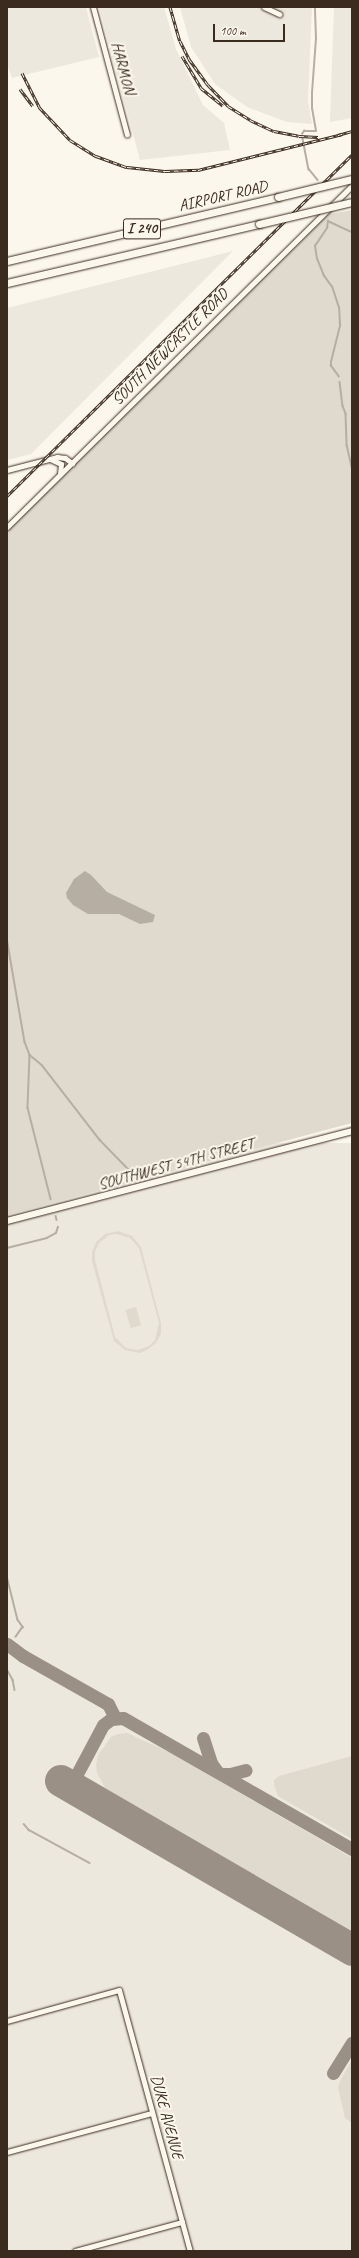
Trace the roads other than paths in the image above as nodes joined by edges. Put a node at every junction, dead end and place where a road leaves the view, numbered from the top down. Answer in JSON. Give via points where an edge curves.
{"nodes":[{"id":1,"x":93,"y":7,"type":"edge"},
{"id":2,"x":264,"y":7,"type":"edge"},
{"id":3,"x":279,"y":14,"type":"dead end"},
{"id":4,"x":127,"y":135,"type":"dead end"},
{"id":5,"x":352,"y":179,"type":"edge"},
{"id":6,"x":352,"y":186,"type":"edge"},
{"id":7,"x":352,"y":202,"type":"edge"},
{"id":8,"x":7,"y":261,"type":"edge"},
{"id":9,"x":7,"y":283,"type":"edge"},
{"id":10,"x":47,"y":459,"type":"junction"},
{"id":11,"x":72,"y":463,"type":"junction"},
{"id":12,"x":7,"y":470,"type":"edge"},
{"id":13,"x":60,"y":475,"type":"junction"},
{"id":14,"x":7,"y":527,"type":"edge"},
{"id":15,"x":352,"y":1130,"type":"edge"},
{"id":16,"x":7,"y":1221,"type":"edge"},
{"id":17,"x":7,"y":2021,"type":"edge"},
{"id":18,"x":152,"y":2113,"type":"junction"},
{"id":19,"x":7,"y":2152,"type":"edge"},
{"id":20,"x":182,"y":2222,"type":"junction"},
{"id":21,"x":75,"y":2251,"type":"edge"},
{"id":22,"x":190,"y":2251,"type":"edge"}],
"edges":[{"from":1,"to":4,"type":"street","name":"HARMON"},
{"from":2,"to":3,"type":"street"},
{"from":5,"to":8,"type":"highway","name":"AIRPORT ROAD","number":"I 240","bridge":true},
{"from":6,"to":11,"type":"street","name":"SOUTH NEWCASTLE ROAD"},
{"from":7,"to":9,"type":"highway","number":"I 240","bridge":true},
{"from":10,"to":11,"type":"street","via":[[63,457]]},
{"from":10,"to":12,"type":"street"},
{"from":10,"to":13,"type":"street","via":[[59,462],[62,467]]},
{"from":11,"to":13,"type":"street","name":"SOUTH NEWCASTLE ROAD"},
{"from":13,"to":14,"type":"street","name":"SOUTH NEWCASTLE ROAD"},
{"from":15,"to":16,"type":"main road","name":"SOUTHWEST 54TH STREET"},
{"from":17,"to":18,"type":"street","name":"DUKE AVENUE","via":[[119,1990]]},
{"from":18,"to":19,"type":"street"},
{"from":18,"to":20,"type":"street","name":"DUKE AVENUE"},
{"from":20,"to":21,"type":"street"},
{"from":20,"to":22,"type":"street","name":"DUKE AVENUE"}]}
